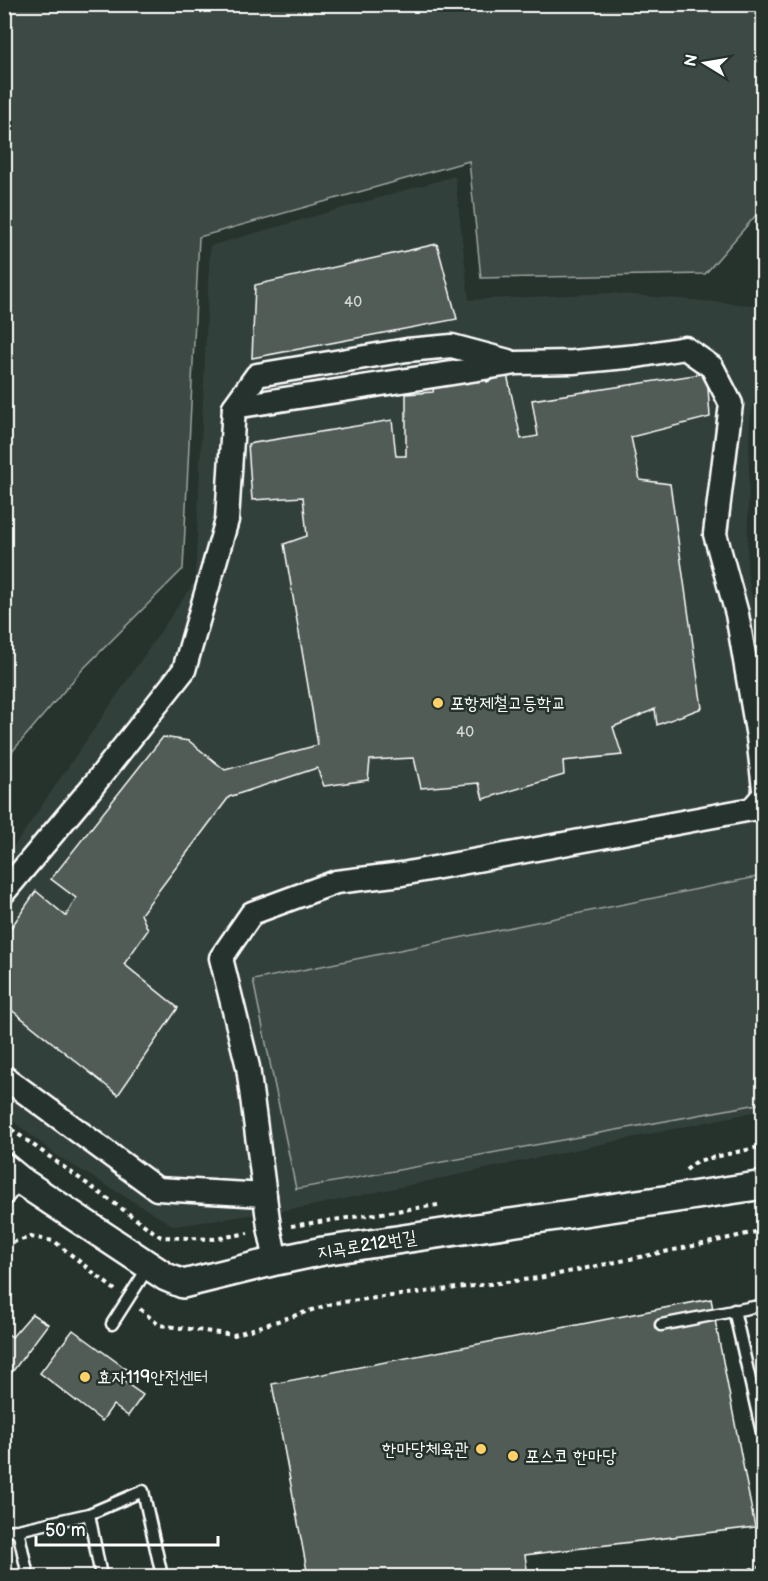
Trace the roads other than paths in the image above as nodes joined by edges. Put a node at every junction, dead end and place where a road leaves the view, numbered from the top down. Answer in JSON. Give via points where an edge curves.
{"nodes":[{"id":1,"x":764,"y":789,"type":"edge"},
{"id":2,"x":764,"y":795,"type":"edge"},
{"id":3,"x":4,"y":892,"type":"edge"},
{"id":4,"x":4,"y":1077,"type":"edge"},
{"id":5,"x":13,"y":1174,"type":"edge"},
{"id":6,"x":764,"y":1185,"type":"edge"},
{"id":7,"x":265,"y":1195,"type":"junction"},
{"id":8,"x":4,"y":1203,"type":"edge"},
{"id":9,"x":276,"y":1261,"type":"junction"},
{"id":10,"x":149,"y":1266,"type":"junction"},
{"id":11,"x":764,"y":1305,"type":"edge"},
{"id":12,"x":734,"y":1310,"type":"junction"},
{"id":13,"x":112,"y":1324,"type":"dead end"},
{"id":14,"x":661,"y":1325,"type":"dead end"},
{"id":15,"x":764,"y":1441,"type":"edge"},
{"id":16,"x":89,"y":1514,"type":"junction"},
{"id":17,"x":18,"y":1530,"type":"junction"},
{"id":18,"x":4,"y":1531,"type":"edge"},
{"id":19,"x":28,"y":1576,"type":"edge"},
{"id":20,"x":101,"y":1576,"type":"edge"},
{"id":21,"x":162,"y":1576,"type":"edge"}],
"edges":[{"from":1,"to":3,"type":"street","via":[[737,614],[715,534],[731,404],[712,367],[685,348],[573,362],[516,363],[234,407],[227,520],[184,669]]},
{"from":2,"to":7,"type":"street","via":[[752,809],[402,874],[336,882],[252,913],[221,958],[248,1067]]},
{"from":4,"to":7,"type":"street","via":[[157,1189]]},
{"from":5,"to":8,"type":"lane"},
{"from":5,"to":10,"type":"street","name":"지곡로212번길"},
{"from":6,"to":9,"type":"street","name":"지곡로212번길"},
{"from":7,"to":9,"type":"street"},
{"from":9,"to":10,"type":"street","name":"지곡로212번길","via":[[183,1284]]},
{"from":10,"to":13,"type":"lane"},
{"from":11,"to":12,"type":"lane"},
{"from":12,"to":14,"type":"lane"},
{"from":12,"to":15,"type":"lane"},
{"from":16,"to":17,"type":"lane"},
{"from":16,"to":20,"type":"lane"},
{"from":16,"to":21,"type":"lane","via":[[143,1491]]},
{"from":17,"to":18,"type":"lane"},
{"from":17,"to":19,"type":"lane"}]}
